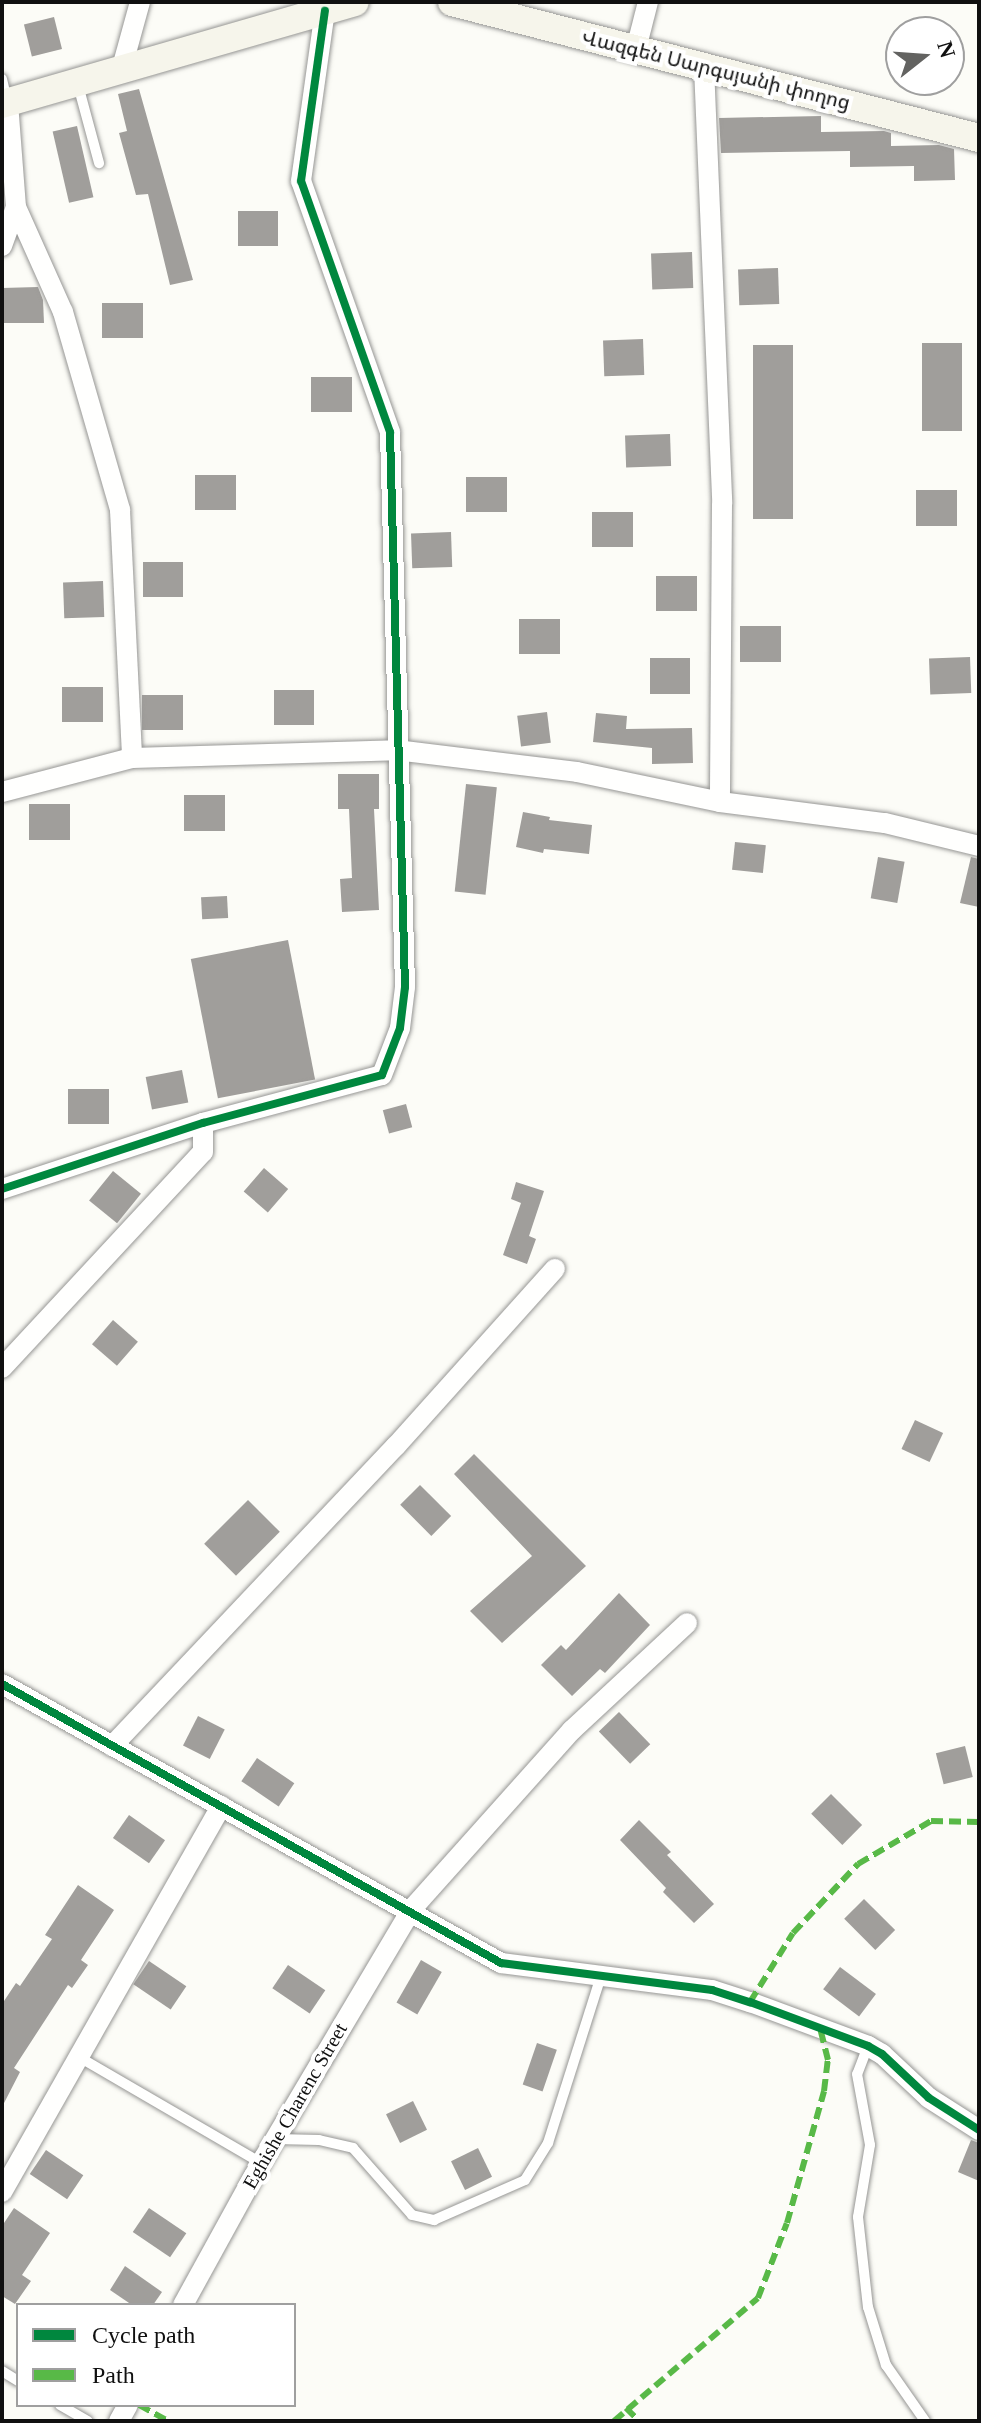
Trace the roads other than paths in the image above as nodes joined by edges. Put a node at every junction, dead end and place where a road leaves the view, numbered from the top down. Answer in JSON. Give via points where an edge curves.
{"nodes":[{"id":1,"x":140,"y":2,"type":"edge"},
{"id":2,"x":355,"y":2,"type":"edge"},
{"id":3,"x":452,"y":2,"type":"edge"},
{"id":4,"x":648,"y":2,"type":"edge"},
{"id":5,"x":325,"y":11,"type":"junction"},
{"id":6,"x":636,"y":49,"type":"junction"},
{"id":7,"x":704,"y":67,"type":"junction"},
{"id":8,"x":121,"y":71,"type":"junction"},
{"id":9,"x":78,"y":83,"type":"junction"},
{"id":10,"x":4,"y":95,"type":"edge"},
{"id":11,"x":979,"y":138,"type":"edge"},
{"id":12,"x":99,"y":163,"type":"dead end"},
{"id":13,"x":16,"y":207,"type":"junction"},
{"id":14,"x":2,"y":246,"type":"edge"},
{"id":15,"x":396,"y":750,"type":"junction"},
{"id":16,"x":132,"y":758,"type":"junction"},
{"id":17,"x":2,"y":792,"type":"edge"},
{"id":18,"x":720,"y":802,"type":"junction"},
{"id":19,"x":979,"y":846,"type":"edge"},
{"id":20,"x":203,"y":1123,"type":"junction"},
{"id":21,"x":2,"y":1189,"type":"edge"},
{"id":22,"x":555,"y":1269,"type":"dead end"},
{"id":23,"x":2,"y":1368,"type":"edge"},
{"id":24,"x":687,"y":1623,"type":"dead end"},
{"id":25,"x":2,"y":1684,"type":"edge"},
{"id":26,"x":112,"y":1746,"type":"junction"},
{"id":27,"x":221,"y":1806,"type":"junction"},
{"id":28,"x":411,"y":1910,"type":"junction"},
{"id":29,"x":602,"y":1974,"type":"junction"},
{"id":30,"x":868,"y":2046,"type":"junction"},
{"id":31,"x":79,"y":2057,"type":"junction"},
{"id":32,"x":979,"y":2130,"type":"edge"},
{"id":33,"x":275,"y":2139,"type":"junction"},
{"id":34,"x":261,"y":2163,"type":"junction"},
{"id":35,"x":2,"y":2192,"type":"edge"},
{"id":36,"x":184,"y":2303,"type":"edge"},
{"id":37,"x":64,"y":2407,"type":"edge"},
{"id":38,"x":88,"y":2421,"type":"edge"},
{"id":39,"x":925,"y":2421,"type":"edge"}],
"edges":[{"from":1,"to":8,"type":"street"},
{"from":2,"to":5,"type":"street"},
{"from":3,"to":6,"type":"street","name":"Վազգեն Սարգսյանի փողոց"},
{"from":4,"to":6,"type":"street"},
{"from":5,"to":8,"type":"street"},
{"from":5,"to":15,"type":"street","via":[[301,181],[390,432]]},
{"from":6,"to":7,"type":"street","name":"Վազգեն Սարգսյանի փողոց"},
{"from":7,"to":11,"type":"street","name":"Վազգեն Սարգսյանի փողոց"},
{"from":7,"to":18,"type":"street","via":[[722,504]]},
{"from":8,"to":9,"type":"street"},
{"from":9,"to":10,"type":"street"},
{"from":9,"to":12,"type":"lane"},
{"from":10,"to":13,"type":"street"},
{"from":13,"to":14,"type":"street"},
{"from":13,"to":16,"type":"street","via":[[63,312],[120,510]]},
{"from":15,"to":16,"type":"street"},
{"from":15,"to":18,"type":"street","via":[[577,772]]},
{"from":15,"to":20,"type":"street","via":[[405,987],[400,1028],[382,1075]]},
{"from":16,"to":17,"type":"street"},
{"from":18,"to":19,"type":"street","via":[[885,823]]},
{"from":20,"to":21,"type":"street"},
{"from":20,"to":23,"type":"street","via":[[203,1152]]},
{"from":22,"to":26,"type":"street"},
{"from":24,"to":28,"type":"street","name":"Eghishe Charenc Street","via":[[572,1730]]},
{"from":25,"to":26,"type":"street"},
{"from":26,"to":27,"type":"street"},
{"from":27,"to":28,"type":"street"},
{"from":27,"to":31,"type":"street"},
{"from":28,"to":29,"type":"street","via":[[501,1963]]},
{"from":28,"to":33,"type":"street","name":"Eghishe Charenc Street"},
{"from":29,"to":30,"type":"street","via":[[712,1990]]},
{"from":29,"to":33,"type":"lane","via":[[548,2143],[525,2180],[434,2220],[412,2215],[353,2148],[319,2140]]},
{"from":30,"to":32,"type":"street","via":[[929,2098]]},
{"from":30,"to":39,"type":"lane","via":[[857,2074],[870,2145],[858,2217],[868,2307],[886,2365]]},
{"from":31,"to":34,"type":"lane"},
{"from":31,"to":35,"type":"street"},
{"from":33,"to":34,"type":"street","name":"Eghishe Charenc Street"},
{"from":34,"to":36,"type":"street","name":"Eghishe Charenc Street"},
{"from":37,"to":38,"type":"lane"}]}
